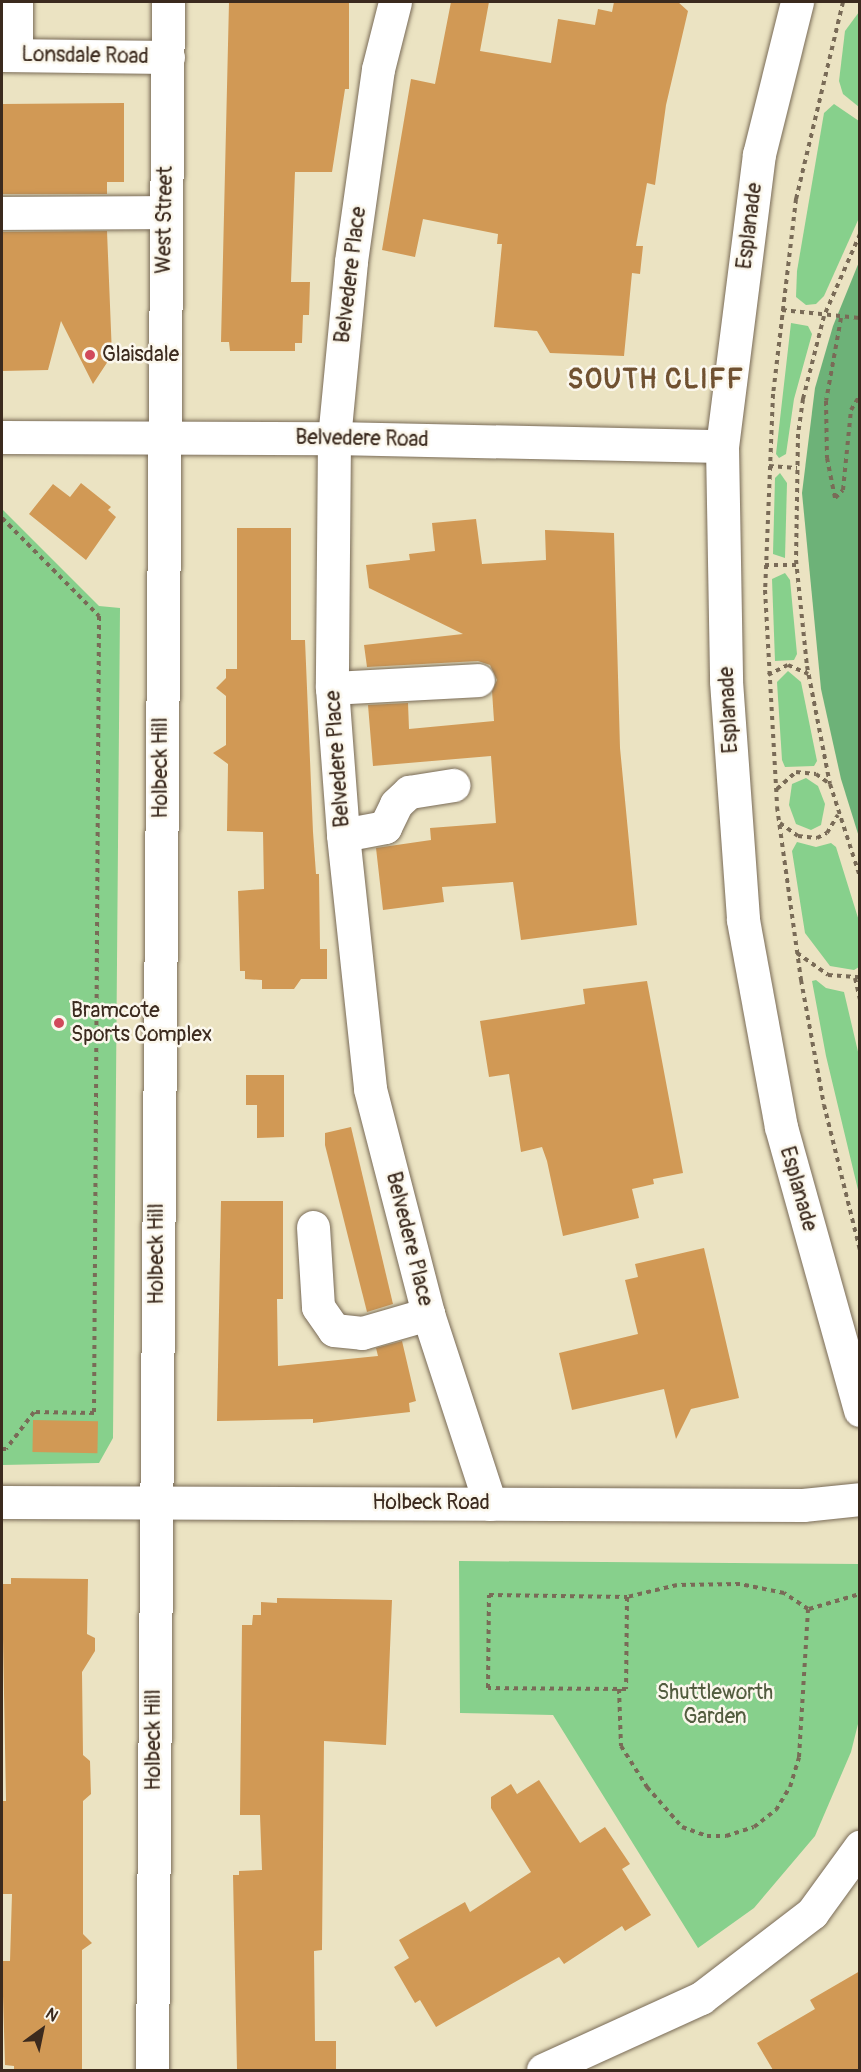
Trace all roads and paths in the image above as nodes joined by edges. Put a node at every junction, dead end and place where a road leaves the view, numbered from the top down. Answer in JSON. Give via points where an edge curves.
{"nodes":[{"id":1,"x":16,"y":2,"type":"edge"},
{"id":2,"x":168,"y":2,"type":"edge"},
{"id":3,"x":395,"y":2,"type":"edge"},
{"id":4,"x":797,"y":2,"type":"edge"},
{"id":5,"x":843,"y":2,"type":"edge"},
{"id":6,"x":8,"y":55,"type":"edge"},
{"id":7,"x":168,"y":57,"type":"junction"},
{"id":8,"x":166,"y":212,"type":"junction"},
{"id":9,"x":2,"y":213,"type":"edge"},
{"id":10,"x":860,"y":234,"type":"edge"},
{"id":11,"x":782,"y":310,"type":"junction"},
{"id":12,"x":824,"y":316,"type":"junction"},
{"id":13,"x":841,"y":318,"type":"junction"},
{"id":14,"x":860,"y":318,"type":"edge"},
{"id":15,"x":860,"y":395,"type":"edge"},
{"id":16,"x":2,"y":437,"type":"edge"},
{"id":17,"x":162,"y":438,"type":"junction"},
{"id":18,"x":334,"y":438,"type":"junction"},
{"id":19,"x":722,"y":446,"type":"junction"},
{"id":20,"x":768,"y":466,"type":"junction"},
{"id":21,"x":798,"y":468,"type":"junction"},
{"id":22,"x":2,"y":518,"type":"edge"},
{"id":23,"x":765,"y":565,"type":"junction"},
{"id":24,"x":796,"y":565,"type":"junction"},
{"id":25,"x":808,"y":674,"type":"junction"},
{"id":26,"x":768,"y":676,"type":"junction"},
{"id":27,"x":478,"y":680,"type":"dead end"},
{"id":28,"x":332,"y":688,"type":"junction"},
{"id":29,"x":830,"y":784,"type":"junction"},
{"id":30,"x":453,"y":785,"type":"dead end"},
{"id":31,"x":776,"y":790,"type":"junction"},
{"id":32,"x":838,"y":815,"type":"junction"},
{"id":33,"x":780,"y":823,"type":"junction"},
{"id":34,"x":343,"y":835,"type":"junction"},
{"id":35,"x":860,"y":877,"type":"edge"},
{"id":36,"x":797,"y":952,"type":"junction"},
{"id":37,"x":857,"y":978,"type":"edge"},
{"id":38,"x":860,"y":1000,"type":"edge"},
{"id":39,"x":312,"y":1227,"type":"dead end"},
{"id":40,"x":860,"y":1250,"type":"edge"},
{"id":41,"x":428,"y":1314,"type":"junction"},
{"id":42,"x":860,"y":1410,"type":"edge"},
{"id":43,"x":2,"y":1449,"type":"edge"},
{"id":44,"x":860,"y":1499,"type":"edge"},
{"id":45,"x":155,"y":1502,"type":"junction"},
{"id":46,"x":2,"y":1503,"type":"edge"},
{"id":47,"x":490,"y":1503,"type":"junction"},
{"id":48,"x":860,"y":1594,"type":"edge"},
{"id":49,"x":627,"y":1597,"type":"junction"},
{"id":50,"x":808,"y":1609,"type":"junction"},
{"id":51,"x":619,"y":1689,"type":"junction"},
{"id":52,"x":860,"y":1847,"type":"edge"},
{"id":53,"x":152,"y":2070,"type":"edge"},
{"id":54,"x":543,"y":2070,"type":"edge"}],
"edges":[{"from":1,"to":6,"type":"street"},
{"from":2,"to":7,"type":"street","name":"West Street"},
{"from":3,"to":18,"type":"street","name":"Belvedere Place","via":[[376,80],[351,262]]},
{"from":4,"to":19,"type":"street","name":"Esplanade","via":[[759,154]]},
{"from":5,"to":11,"type":"path","via":[[796,200]]},
{"from":6,"to":7,"type":"street","name":"Lonsdale Road"},
{"from":7,"to":8,"type":"street","name":"West Street"},
{"from":8,"to":9,"type":"street"},
{"from":8,"to":17,"type":"street","name":"West Street"},
{"from":10,"to":12,"type":"path"},
{"from":11,"to":12,"type":"path"},
{"from":11,"to":20,"type":"path"},
{"from":12,"to":13,"type":"path"},
{"from":12,"to":21,"type":"path","via":[[803,399]]},
{"from":13,"to":14,"type":"path"},
{"from":13,"to":15,"type":"path","via":[[826,401],[827,458],[835,498],[843,490],[851,410]]},
{"from":16,"to":17,"type":"street","name":"Belvedere Road"},
{"from":17,"to":18,"type":"street","name":"Belvedere Road"},
{"from":17,"to":45,"type":"street","name":"Holbeck Hill"},
{"from":18,"to":19,"type":"street","name":"Belvedere Road"},
{"from":18,"to":28,"type":"street","name":"Belvedere Place"},
{"from":19,"to":42,"type":"street","name":"Esplanade","via":[[726,681],[743,920],[781,1127]]},
{"from":20,"to":21,"type":"path"},
{"from":20,"to":23,"type":"path"},
{"from":21,"to":24,"type":"path"},
{"from":22,"to":43,"type":"path","via":[[99,616],[94,1413],[34,1412],[6,1449]]},
{"from":23,"to":24,"type":"path"},
{"from":23,"to":26,"type":"path"},
{"from":24,"to":25,"type":"path"},
{"from":25,"to":26,"type":"path","via":[[788,665],[774,669]]},
{"from":25,"to":29,"type":"path"},
{"from":26,"to":31,"type":"path"},
{"from":27,"to":28,"type":"street"},
{"from":28,"to":34,"type":"street","name":"Belvedere Place"},
{"from":29,"to":31,"type":"path","via":[[816,774],[796,772]]},
{"from":29,"to":32,"type":"path"},
{"from":30,"to":34,"type":"street","via":[[409,792],[396,804],[385,827]]},
{"from":31,"to":33,"type":"path"},
{"from":32,"to":33,"type":"path","via":[[827,833],[817,838],[798,836]]},
{"from":32,"to":35,"type":"path"},
{"from":33,"to":36,"type":"path"},
{"from":34,"to":41,"type":"street","name":"Belvedere Place","via":[[370,1089]]},
{"from":36,"to":37,"type":"path","via":[[828,975]]},
{"from":36,"to":40,"type":"path","via":[[824,1106]]},
{"from":37,"to":38,"type":"path"},
{"from":39,"to":41,"type":"street","via":[[318,1307],[334,1330],[362,1333]]},
{"from":41,"to":47,"type":"street","name":"Belvedere Place"},
{"from":44,"to":47,"type":"street","name":"Holbeck Road","via":[[803,1505]]},
{"from":45,"to":46,"type":"street","name":"Holbeck Road"},
{"from":45,"to":47,"type":"street","name":"Holbeck Road"},
{"from":45,"to":53,"type":"street","name":"Holbeck Hill"},
{"from":48,"to":50,"type":"path"},
{"from":49,"to":50,"type":"path","via":[[677,1585],[734,1584],[784,1593]]},
{"from":49,"to":51,"type":"path","via":[[626,1689]]},
{"from":49,"to":51,"type":"path","via":[[489,1595],[488,1688]]},
{"from":50,"to":51,"type":"path","via":[[797,1766],[776,1810],[745,1831],[707,1836],[690,1831],[669,1814],[634,1769],[620,1742]]},
{"from":52,"to":54,"type":"street","via":[[812,1913],[701,1998]]}]}
